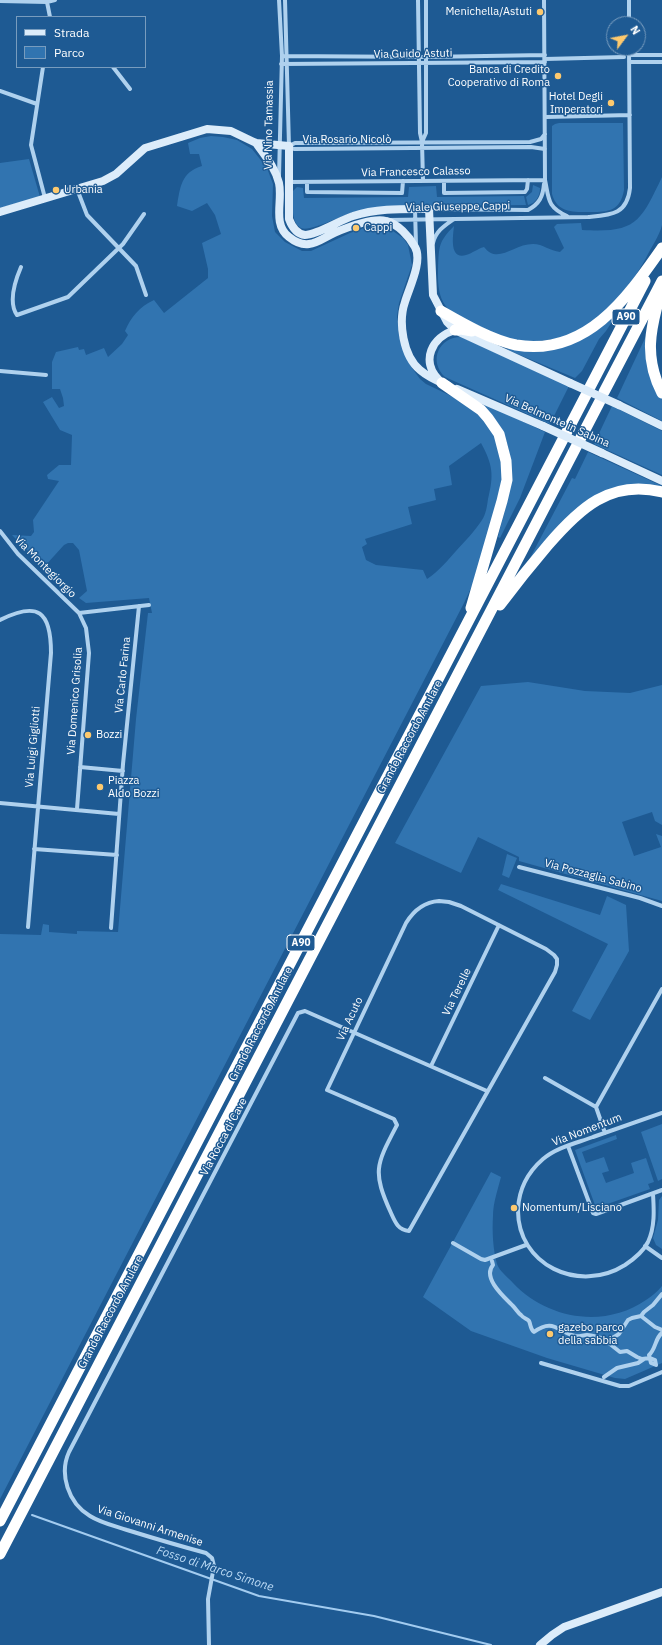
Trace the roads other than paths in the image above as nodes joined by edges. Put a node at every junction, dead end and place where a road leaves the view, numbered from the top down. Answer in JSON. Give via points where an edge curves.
{"nodes":[{"id":1,"x":55,"y":0,"type":"edge"},
{"id":2,"x":279,"y":0,"type":"edge"},
{"id":3,"x":285,"y":0,"type":"edge"},
{"id":4,"x":418,"y":0,"type":"edge"},
{"id":5,"x":426,"y":0,"type":"edge"},
{"id":6,"x":544,"y":0,"type":"edge"},
{"id":7,"x":629,"y":0,"type":"edge"},
{"id":8,"x":0,"y":1,"type":"edge"},
{"id":9,"x":47,"y":2,"type":"junction"},
{"id":10,"x":50,"y":16,"type":"edge"},
{"id":11,"x":629,"y":16,"type":"edge"},
{"id":12,"x":662,"y":54,"type":"edge"},
{"id":13,"x":646,"y":55,"type":"edge"},
{"id":14,"x":284,"y":56,"type":"junction"},
{"id":15,"x":418,"y":56,"type":"junction"},
{"id":16,"x":627,"y":56,"type":"joint"},
{"id":17,"x":426,"y":57,"type":"junction"},
{"id":18,"x":545,"y":58,"type":"junction"},
{"id":19,"x":629,"y":62,"type":"junction"},
{"id":20,"x":662,"y":62,"type":"edge"},
{"id":21,"x":419,"y":63,"type":"junction"},
{"id":22,"x":426,"y":63,"type":"junction"},
{"id":23,"x":281,"y":64,"type":"junction"},
{"id":24,"x":286,"y":65,"type":"junction"},
{"id":25,"x":43,"y":68,"type":"edge"},
{"id":26,"x":113,"y":68,"type":"edge"},
{"id":27,"x":130,"y":89,"type":"dead end"},
{"id":28,"x":0,"y":91,"type":"edge"},
{"id":29,"x":37,"y":104,"type":"junction"},
{"id":30,"x":630,"y":116,"type":"junction"},
{"id":31,"x":546,"y":117,"type":"junction"},
{"id":32,"x":545,"y":134,"type":"junction"},
{"id":33,"x":422,"y":142,"type":"junction"},
{"id":34,"x":256,"y":144,"type":"junction"},
{"id":35,"x":280,"y":146,"type":"junction"},
{"id":36,"x":289,"y":146,"type":"junction"},
{"id":37,"x":422,"y":149,"type":"junction"},
{"id":38,"x":545,"y":149,"type":"junction"},
{"id":39,"x":528,"y":180,"type":"junction"},
{"id":40,"x":544,"y":180,"type":"junction"},
{"id":41,"x":403,"y":181,"type":"junction"},
{"id":42,"x":423,"y":181,"type":"junction"},
{"id":43,"x":444,"y":181,"type":"junction"},
{"id":44,"x":289,"y":182,"type":"junction"},
{"id":45,"x":307,"y":182,"type":"junction"},
{"id":46,"x":279,"y":184,"type":"junction"},
{"id":47,"x":77,"y":189,"type":"junction"},
{"id":48,"x":45,"y":198,"type":"junction"},
{"id":49,"x":414,"y":209,"type":"junction"},
{"id":50,"x":429,"y":209,"type":"junction"},
{"id":51,"x":0,"y":212,"type":"edge"},
{"id":52,"x":144,"y":214,"type":"dead end"},
{"id":53,"x":568,"y":216,"type":"junction"},
{"id":54,"x":415,"y":219,"type":"junction"},
{"id":55,"x":429,"y":219,"type":"junction"},
{"id":56,"x":454,"y":219,"type":"junction"},
{"id":57,"x":386,"y":220,"type":"junction"},
{"id":58,"x":296,"y":232,"type":"joint"},
{"id":59,"x":297,"y":242,"type":"joint"},
{"id":60,"x":119,"y":248,"type":"junction"},
{"id":61,"x":662,"y":248,"type":"edge"},
{"id":62,"x":416,"y":249,"type":"junction"},
{"id":63,"x":432,"y":251,"type":"junction"},
{"id":64,"x":21,"y":267,"type":"dead end"},
{"id":65,"x":662,"y":281,"type":"edge"},
{"id":66,"x":662,"y":290,"type":"edge"},
{"id":67,"x":146,"y":295,"type":"dead end"},
{"id":68,"x":441,"y":311,"type":"junction"},
{"id":69,"x":455,"y":330,"type":"junction"},
{"id":70,"x":494,"y":337,"type":"junction"},
{"id":71,"x":0,"y":371,"type":"edge"},
{"id":72,"x":46,"y":375,"type":"dead end"},
{"id":73,"x":442,"y":383,"type":"junction"},
{"id":74,"x":662,"y":393,"type":"edge"},
{"id":75,"x":662,"y":426,"type":"edge"},
{"id":76,"x":662,"y":481,"type":"edge"},
{"id":77,"x":662,"y":492,"type":"edge"},
{"id":78,"x":0,"y":531,"type":"edge"},
{"id":79,"x":149,"y":604,"type":"dead end"},
{"id":80,"x":139,"y":606,"type":"junction"},
{"id":81,"x":79,"y":614,"type":"junction"},
{"id":82,"x":0,"y":620,"type":"edge"},
{"id":83,"x":468,"y":622,"type":"junction"},
{"id":84,"x":483,"y":626,"type":"junction"},
{"id":85,"x":80,"y":767,"type":"junction"},
{"id":86,"x":123,"y":771,"type":"junction"},
{"id":87,"x":0,"y":803,"type":"edge"},
{"id":88,"x":37,"y":806,"type":"junction"},
{"id":89,"x":77,"y":810,"type":"junction"},
{"id":90,"x":119,"y":814,"type":"junction"},
{"id":91,"x":34,"y":849,"type":"junction"},
{"id":92,"x":117,"y":855,"type":"junction"},
{"id":93,"x":519,"y":866,"type":"dead end"},
{"id":94,"x":662,"y":906,"type":"edge"},
{"id":95,"x":499,"y":925,"type":"junction"},
{"id":96,"x":28,"y":927,"type":"dead end"},
{"id":97,"x":112,"y":928,"type":"dead end"},
{"id":98,"x":662,"y":989,"type":"edge"},
{"id":99,"x":353,"y":1033,"type":"junction"},
{"id":100,"x":431,"y":1066,"type":"junction"},
{"id":101,"x":545,"y":1078,"type":"dead end"},
{"id":102,"x":487,"y":1091,"type":"junction"},
{"id":103,"x":596,"y":1106,"type":"junction"},
{"id":104,"x":662,"y":1113,"type":"edge"},
{"id":105,"x":605,"y":1133,"type":"junction"},
{"id":106,"x":568,"y":1146,"type":"junction"},
{"id":107,"x":662,"y":1190,"type":"edge"},
{"id":108,"x":653,"y":1194,"type":"junction"},
{"id":109,"x":453,"y":1243,"type":"dead end"},
{"id":110,"x":526,"y":1245,"type":"junction"},
{"id":111,"x":645,"y":1246,"type":"junction"},
{"id":112,"x":662,"y":1258,"type":"edge"},
{"id":113,"x":492,"y":1261,"type":"dead end"},
{"id":114,"x":662,"y":1294,"type":"edge"},
{"id":115,"x":641,"y":1316,"type":"junction"},
{"id":116,"x":662,"y":1330,"type":"edge"},
{"id":117,"x":662,"y":1333,"type":"edge"},
{"id":118,"x":609,"y":1340,"type":"junction"},
{"id":119,"x":648,"y":1358,"type":"junction"},
{"id":120,"x":541,"y":1363,"type":"dead end"},
{"id":121,"x":662,"y":1372,"type":"edge"},
{"id":122,"x":604,"y":1377,"type":"dead end"},
{"id":123,"x":68,"y":1452,"type":"joint"},
{"id":124,"x":1,"y":1520,"type":"edge"},
{"id":125,"x":0,"y":1554,"type":"edge"},
{"id":126,"x":662,"y":1592,"type":"edge"},
{"id":127,"x":209,"y":1645,"type":"edge"},
{"id":128,"x":540,"y":1645,"type":"edge"}],
"edges":[{"from":1,"to":9,"type":"street"},
{"from":2,"to":14,"type":"street","name":"Via Nino Tamassia"},
{"from":3,"to":14,"type":"street","name":"Via Nino Tamassia"},
{"from":4,"to":15,"type":"street"},
{"from":5,"to":17,"type":"street"},
{"from":6,"to":18,"type":"street"},
{"from":7,"to":11,"type":"street"},
{"from":8,"to":9,"type":"street"},
{"from":9,"to":10,"type":"street"},
{"from":12,"to":13,"type":"street"},
{"from":14,"to":15,"type":"street","name":"Via Guido Astuti"},
{"from":14,"to":23,"type":"street","name":"Via Nino Tamassia"},
{"from":14,"to":24,"type":"street","name":"Via Nino Tamassia"},
{"from":15,"to":17,"type":"street","name":"Via Guido Astuti"},
{"from":15,"to":21,"type":"street"},
{"from":16,"to":18,"type":"street"},
{"from":16,"to":19,"type":"street"},
{"from":17,"to":18,"type":"street","name":"Via Guido Astuti"},
{"from":17,"to":22,"type":"street"},
{"from":18,"to":22,"type":"street","name":"Via Guido Astuti"},
{"from":18,"to":31,"type":"street"},
{"from":19,"to":20,"type":"street"},
{"from":19,"to":30,"type":"street"},
{"from":21,"to":22,"type":"street","name":"Via Guido Astuti"},
{"from":21,"to":24,"type":"street","name":"Via Guido Astuti"},
{"from":21,"to":33,"type":"street"},
{"from":22,"to":33,"type":"street","via":[[426,133]]},
{"from":23,"to":24,"type":"street","name":"Via Guido Astuti"},
{"from":23,"to":35,"type":"street","name":"Via Nino Tamassia"},
{"from":24,"to":36,"type":"street","name":"Via Nino Tamassia"},
{"from":25,"to":29,"type":"street"},
{"from":26,"to":27,"type":"street"},
{"from":28,"to":29,"type":"street"},
{"from":29,"to":48,"type":"street","via":[[31,144]]},
{"from":30,"to":31,"type":"street"},
{"from":30,"to":53,"type":"street","name":"Viale Giuseppe Cappi","via":[[628,199],[621,209],[610,215]]},
{"from":31,"to":32,"type":"street"},
{"from":32,"to":33,"type":"street","name":"Via Rosario Nicolò","via":[[541,139],[530,142]]},
{"from":32,"to":38,"type":"street"},
{"from":33,"to":36,"type":"street","name":"Via Rosario Nicolò","via":[[295,143]]},
{"from":33,"to":37,"type":"street"},
{"from":34,"to":35,"type":"street"},
{"from":34,"to":46,"type":"street","via":[[270,163]]},
{"from":34,"to":47,"type":"street","via":[[231,131],[207,129],[145,148],[109,179]]},
{"from":35,"to":36,"type":"street"},
{"from":35,"to":46,"type":"street","name":"Via Nino Tamassia"},
{"from":36,"to":37,"type":"street","name":"Via Rosario Nicolò","via":[[294,149]]},
{"from":36,"to":44,"type":"street","name":"Via Nino Tamassia"},
{"from":37,"to":38,"type":"street","name":"Via Rosario Nicolò"},
{"from":37,"to":42,"type":"street"},
{"from":38,"to":40,"type":"street"},
{"from":39,"to":40,"type":"street","name":"Via Francesco Calasso"},
{"from":39,"to":43,"type":"street","name":"Via Francesco Calasso"},
{"from":39,"to":43,"type":"street","via":[[528,189],[525,192],[444,193]]},
{"from":40,"to":50,"type":"street","name":"Viale Giuseppe Cappi","via":[[544,191],[540,201],[528,210]]},
{"from":40,"to":53,"type":"street","via":[[553,208]]},
{"from":41,"to":42,"type":"street","name":"Via Francesco Calasso"},
{"from":41,"to":45,"type":"street","name":"Via Francesco Calasso"},
{"from":41,"to":45,"type":"street","via":[[402,193],[307,192]]},
{"from":42,"to":43,"type":"street","name":"Via Francesco Calasso"},
{"from":44,"to":45,"type":"street","name":"Via Francesco Calasso"},
{"from":44,"to":58,"type":"street","name":"Via Nino Tamassia","via":[[289,219]]},
{"from":46,"to":59,"type":"street","name":"Via Nino Tamassia","via":[[280,223],[284,233]]},
{"from":47,"to":48,"type":"street"},
{"from":47,"to":60,"type":"street","via":[[87,215]]},
{"from":48,"to":51,"type":"street"},
{"from":49,"to":50,"type":"street","name":"Viale Giuseppe Cappi"},
{"from":49,"to":54,"type":"street"},
{"from":49,"to":58,"type":"street","name":"Viale Giuseppe Cappi","via":[[373,211],[353,216],[312,235]]},
{"from":50,"to":55,"type":"street"},
{"from":52,"to":60,"type":"street"},
{"from":53,"to":56,"type":"street","name":"Viale Giuseppe Cappi"},
{"from":54,"to":55,"type":"street","name":"Viale Giuseppe Cappi"},
{"from":54,"to":57,"type":"street","name":"Viale Giuseppe Cappi"},
{"from":54,"to":62,"type":"street"},
{"from":55,"to":56,"type":"street","name":"Viale Giuseppe Cappi"},
{"from":55,"to":63,"type":"street"},
{"from":56,"to":63,"type":"street","via":[[441,228],[435,237]]},
{"from":57,"to":59,"type":"street","name":"Viale Giuseppe Cappi","via":[[351,227],[317,242]]},
{"from":57,"to":62,"type":"street","via":[[404,232]]},
{"from":60,"to":64,"type":"street","via":[[68,297],[17,315],[12,300]]},
{"from":60,"to":67,"type":"street","via":[[138,270]]},
{"from":61,"to":70,"type":"highway","via":[[625,297],[598,324],[581,335],[556,343],[530,346]]},
{"from":61,"to":83,"type":"highway","name":"Grande Raccordo Anulare","number":"A90"},
{"from":62,"to":73,"type":"street","name":"Via Belmonte in Sabina","via":[[416,265],[403,310],[403,333],[415,365]]},
{"from":63,"to":68,"type":"street","via":[[433,295]]},
{"from":65,"to":84,"type":"highway","name":"Grande Raccordo Anulare","number":"A90"},
{"from":66,"to":74,"type":"highway","via":[[652,324],[650,342],[652,368]]},
{"from":68,"to":69,"type":"street"},
{"from":68,"to":70,"type":"highway"},
{"from":69,"to":70,"type":"highway","via":[[463,329]]},
{"from":69,"to":73,"type":"street","via":[[437,340],[430,356],[431,369]]},
{"from":69,"to":75,"type":"street","bridge":true},
{"from":71,"to":72,"type":"street"},
{"from":73,"to":76,"type":"street","name":"Via Belmonte in Sabina","bridge":true},
{"from":73,"to":83,"type":"highway","via":[[481,410],[488,418],[499,434],[506,461],[507,480]]},
{"from":77,"to":84,"type":"highway","via":[[646,489],[624,490],[598,500],[580,511],[534,561]]},
{"from":78,"to":81,"type":"street","name":"Via Montegiorgio","via":[[18,554]]},
{"from":79,"to":80,"type":"street"},
{"from":80,"to":81,"type":"street"},
{"from":80,"to":86,"type":"street","name":"Via Carlo Farina"},
{"from":81,"to":85,"type":"street","name":"Via Domenico Grisolia","via":[[86,628],[89,653]]},
{"from":82,"to":88,"type":"street","name":"Via Luigi Gigliotti","via":[[19,612],[33,610],[47,621],[49,626],[51,653]]},
{"from":83,"to":124,"type":"highway","name":"Grande Raccordo Anulare","number":"A90"},
{"from":84,"to":125,"type":"highway","name":"Grande Raccordo Anulare","number":"A90"},
{"from":85,"to":86,"type":"street"},
{"from":85,"to":89,"type":"street"},
{"from":86,"to":90,"type":"street"},
{"from":87,"to":88,"type":"street"},
{"from":88,"to":89,"type":"street"},
{"from":88,"to":91,"type":"street","name":"Via Luigi Gigliotti"},
{"from":89,"to":90,"type":"street"},
{"from":90,"to":92,"type":"street"},
{"from":91,"to":92,"type":"street"},
{"from":91,"to":96,"type":"street","name":"Via Luigi Gigliotti"},
{"from":92,"to":97,"type":"street"},
{"from":93,"to":94,"type":"street","name":"Via Pozzaglia Sabino"},
{"from":95,"to":99,"type":"street","name":"Via Acuto","via":[[449,902],[433,901],[418,908],[406,922]]},
{"from":95,"to":100,"type":"street","name":"Via Terelle"},
{"from":95,"to":102,"type":"street","name":"Via Acuto","via":[[546,949],[556,958],[557,965]]},
{"from":98,"to":103,"type":"street"},
{"from":99,"to":100,"type":"street","name":"Via Rocca di Cave"},
{"from":99,"to":102,"type":"street","name":"Via Acuto","via":[[327,1090],[396,1122],[397,1126],[380,1160],[378,1178],[381,1191],[397,1225],[404,1231],[409,1232]]},
{"from":99,"to":123,"type":"street","name":"Via Rocca di Cave","via":[[305,1011],[298,1012]]},
{"from":100,"to":102,"type":"street","name":"Via Rocca di Cave"},
{"from":101,"to":103,"type":"street"},
{"from":103,"to":105,"type":"street"},
{"from":104,"to":105,"type":"street","name":"Via Nomentum"},
{"from":105,"to":106,"type":"street","name":"Via Nomentum"},
{"from":106,"to":108,"type":"street","via":[[593,1214]]},
{"from":106,"to":110,"type":"street","name":"Via Nomentum","via":[[543,1159],[524,1184],[519,1198],[518,1215]]},
{"from":107,"to":108,"type":"street"},
{"from":108,"to":111,"type":"street","name":"Via Nomentum","via":[[653,1220]]},
{"from":109,"to":110,"type":"street","via":[[485,1260]]},
{"from":110,"to":111,"type":"street","name":"Via Nomentum","via":[[540,1260],[556,1270],[568,1275],[589,1277],[619,1269],[634,1259]]},
{"from":111,"to":112,"type":"street"},
{"from":113,"to":118,"type":"street","via":[[490,1272],[493,1284],[528,1320],[534,1332],[551,1325],[575,1336],[588,1335]]},
{"from":114,"to":115,"type":"street"},
{"from":115,"to":116,"type":"street","via":[[655,1328]]},
{"from":115,"to":118,"type":"street","via":[[628,1320],[619,1334]]},
{"from":117,"to":119,"type":"street","via":[[658,1336]]},
{"from":118,"to":119,"type":"street","via":[[620,1352],[627,1351],[642,1359]]},
{"from":119,"to":122,"type":"street","via":[[618,1368]]},
{"from":120,"to":121,"type":"street","via":[[620,1386],[639,1383]]},
{"from":123,"to":127,"type":"street","name":"Via Giovanni Armenise","via":[[64,1465],[65,1482],[84,1512],[105,1523],[206,1553],[213,1560],[208,1604]]},
{"from":126,"to":128,"type":"street","via":[[564,1627]]}]}
